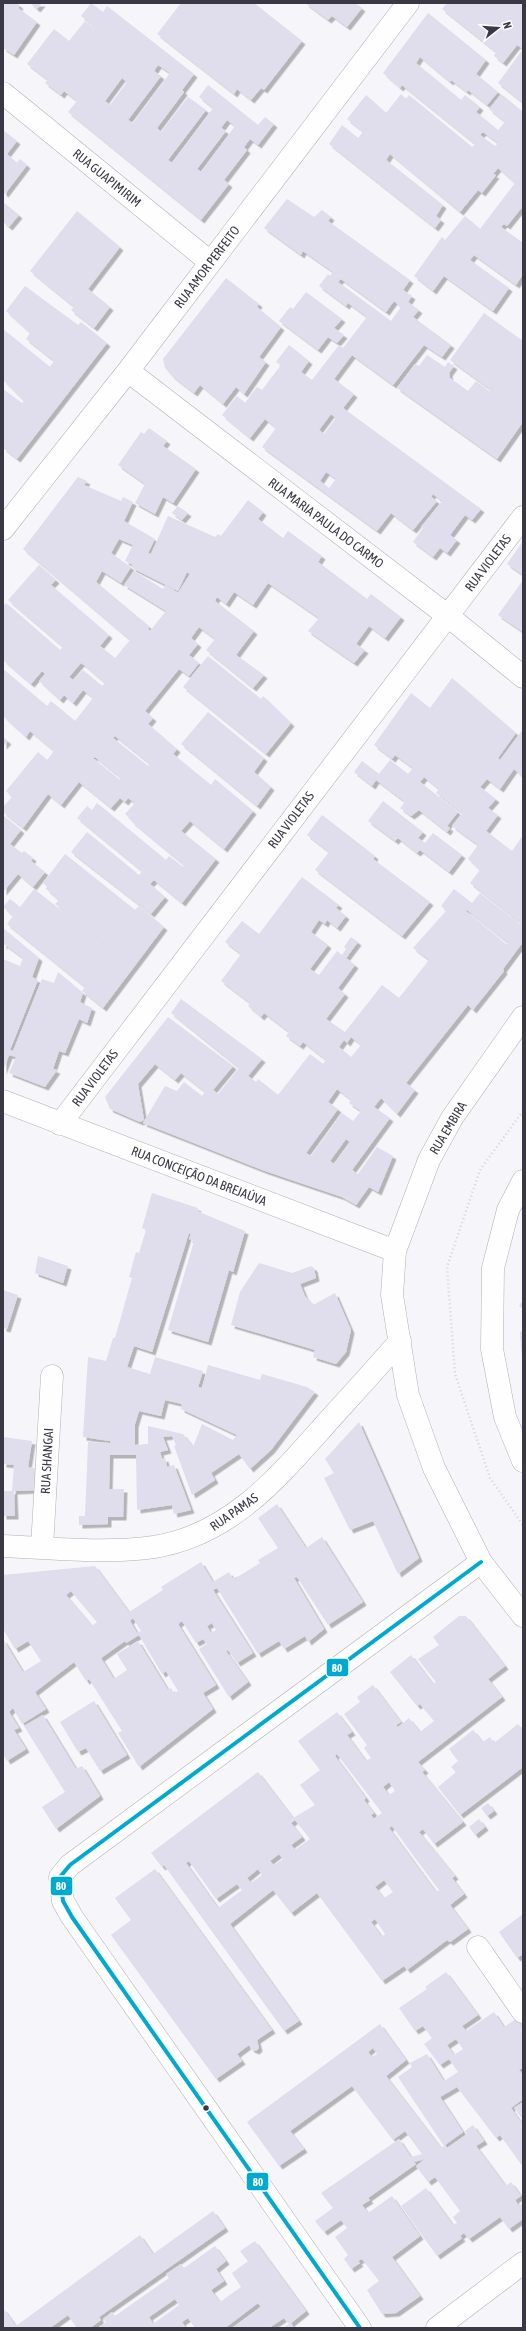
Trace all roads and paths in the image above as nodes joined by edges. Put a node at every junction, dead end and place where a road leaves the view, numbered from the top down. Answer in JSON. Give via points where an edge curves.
{"nodes":[{"id":1,"x":408,"y":3,"type":"edge"},
{"id":2,"x":3,"y":93,"type":"edge"},
{"id":3,"x":210,"y":262,"type":"junction"},
{"id":4,"x":128,"y":371,"type":"junction"},
{"id":5,"x":523,"y":517,"type":"edge"},
{"id":6,"x":3,"y":529,"type":"edge"},
{"id":7,"x":448,"y":616,"type":"junction"},
{"id":8,"x":523,"y":676,"type":"edge"},
{"id":9,"x":523,"y":1017,"type":"edge"},
{"id":10,"x":3,"y":1101,"type":"edge"},
{"id":11,"x":60,"y":1124,"type":"junction"},
{"id":12,"x":523,"y":1181,"type":"edge"},
{"id":13,"x":395,"y":1251,"type":"junction"},
{"id":14,"x":400,"y":1341,"type":"junction"},
{"id":15,"x":52,"y":1376,"type":"dead end"},
{"id":16,"x":523,"y":1461,"type":"edge"},
{"id":17,"x":3,"y":1546,"type":"edge"},
{"id":18,"x":42,"y":1547,"type":"junction"},
{"id":19,"x":481,"y":1562,"type":"junction"},
{"id":20,"x":523,"y":1616,"type":"edge"},
{"id":21,"x":478,"y":1948,"type":"dead end"},
{"id":22,"x":523,"y":2012,"type":"edge"},
{"id":23,"x":523,"y":2263,"type":"edge"},
{"id":24,"x":360,"y":2328,"type":"edge"},
{"id":25,"x":437,"y":2328,"type":"edge"}],
"edges":[{"from":1,"to":3,"type":"street","name":"RUA AMOR PERFEITO"},
{"from":2,"to":3,"type":"street","name":"RUA GUAPIMIRIM"},
{"from":3,"to":4,"type":"street","name":"RUA AMOR PERFEITO"},
{"from":4,"to":6,"type":"street","name":"RUA AMOR PERFEITO"},
{"from":4,"to":7,"type":"street","name":"RUA MARIA PAULA DO CARMO"},
{"from":5,"to":7,"type":"street","name":"RUA VIOLETAS"},
{"from":7,"to":8,"type":"street","name":"RUA MARIA PAULA DO CARMO"},
{"from":7,"to":11,"type":"street","name":"RUA VIOLETAS"},
{"from":9,"to":13,"type":"street","name":"RUA EMBIRA","via":[[452,1118],[429,1160]]},
{"from":10,"to":11,"type":"street","name":"RUA CONCEIÇÃO DA BREJAÚVA"},
{"from":11,"to":13,"type":"street","name":"RUA CONCEIÇÃO DA BREJAÚVA"},
{"from":12,"to":16,"type":"street","via":[[508,1210],[493,1268],[492,1349],[505,1417]]},
{"from":13,"to":14,"type":"street","name":"RUA EMBIRA","via":[[392,1295]]},
{"from":14,"to":18,"type":"street","name":"RUA PAMAS","via":[[278,1478],[247,1506],[212,1529],[155,1547]]},
{"from":14,"to":19,"type":"street","name":"RUA EMBIRA","via":[[408,1395],[420,1433],[434,1468]]},
{"from":15,"to":18,"type":"street","name":"RUA SHANGAI"},
{"from":17,"to":18,"type":"street","name":"RUA PAMAS"},
{"from":19,"to":20,"type":"street","name":"RUA EMBIRA"},
{"from":19,"to":24,"type":"street","via":[[70,1865],[60,1877],[63,1901],[72,1917]]},
{"from":21,"to":22,"type":"street"},
{"from":23,"to":25,"type":"street"}]}
